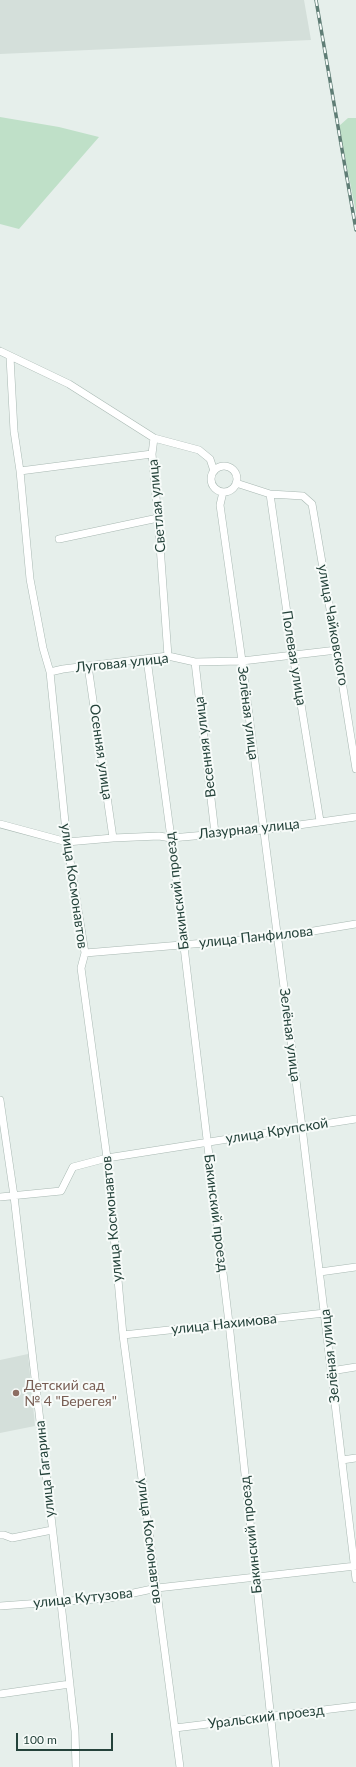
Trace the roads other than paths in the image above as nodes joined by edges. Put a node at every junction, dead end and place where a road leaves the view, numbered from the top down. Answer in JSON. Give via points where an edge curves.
{"nodes":[{"id":1,"x":0,"y":352,"type":"edge"},
{"id":2,"x":10,"y":357,"type":"junction"},
{"id":3,"x":154,"y":438,"type":"junction"},
{"id":4,"x":152,"y":454,"type":"junction"},
{"id":5,"x":20,"y":471,"type":"junction"},
{"id":6,"x":214,"y":471,"type":"junction"},
{"id":7,"x":236,"y":482,"type":"junction"},
{"id":8,"x":223,"y":492,"type":"junction"},
{"id":9,"x":270,"y":494,"type":"junction"},
{"id":10,"x":158,"y":518,"type":"junction"},
{"id":11,"x":59,"y":539,"type":"dead end"},
{"id":12,"x":337,"y":650,"type":"junction"},
{"id":13,"x":293,"y":655,"type":"junction"},
{"id":14,"x":168,"y":656,"type":"junction"},
{"id":15,"x":147,"y":659,"type":"junction"},
{"id":16,"x":242,"y":661,"type":"junction"},
{"id":17,"x":195,"y":662,"type":"junction"},
{"id":18,"x":88,"y":666,"type":"junction"},
{"id":19,"x":50,"y":672,"type":"junction"},
{"id":20,"x":356,"y":769,"type":"edge"},
{"id":21,"x":356,"y":817,"type":"edge"},
{"id":22,"x":320,"y":821,"type":"junction"},
{"id":23,"x":0,"y":824,"type":"edge"},
{"id":24,"x":262,"y":830,"type":"junction"},
{"id":25,"x":215,"y":833,"type":"junction"},
{"id":26,"x":113,"y":838,"type":"junction"},
{"id":27,"x":171,"y":838,"type":"junction"},
{"id":28,"x":67,"y":842,"type":"junction"},
{"id":29,"x":356,"y":924,"type":"edge"},
{"id":30,"x":277,"y":937,"type":"junction"},
{"id":31,"x":183,"y":945,"type":"junction"},
{"id":32,"x":85,"y":953,"type":"junction"},
{"id":33,"x":0,"y":1100,"type":"edge"},
{"id":34,"x":356,"y":1119,"type":"edge"},
{"id":35,"x":302,"y":1127,"type":"junction"},
{"id":36,"x":207,"y":1143,"type":"junction"},
{"id":37,"x":107,"y":1158,"type":"junction"},
{"id":38,"x":14,"y":1196,"type":"junction"},
{"id":39,"x":0,"y":1197,"type":"edge"},
{"id":40,"x":356,"y":1267,"type":"edge"},
{"id":41,"x":320,"y":1272,"type":"junction"},
{"id":42,"x":325,"y":1313,"type":"junction"},
{"id":43,"x":230,"y":1323,"type":"junction"},
{"id":44,"x":123,"y":1335,"type":"junction"},
{"id":45,"x":356,"y":1367,"type":"edge"},
{"id":46,"x":331,"y":1371,"type":"junction"},
{"id":47,"x":356,"y":1458,"type":"edge"},
{"id":48,"x":342,"y":1460,"type":"junction"},
{"id":49,"x":52,"y":1530,"type":"junction"},
{"id":50,"x":0,"y":1535,"type":"edge"},
{"id":51,"x":356,"y":1566,"type":"edge"},
{"id":52,"x":256,"y":1578,"type":"junction"},
{"id":53,"x":356,"y":1579,"type":"edge"},
{"id":54,"x":156,"y":1588,"type":"junction"},
{"id":55,"x":61,"y":1603,"type":"junction"},
{"id":56,"x":0,"y":1606,"type":"edge"},
{"id":57,"x":70,"y":1684,"type":"junction"},
{"id":58,"x":0,"y":1694,"type":"edge"},
{"id":59,"x":356,"y":1706,"type":"edge"},
{"id":60,"x":272,"y":1717,"type":"junction"},
{"id":61,"x":175,"y":1728,"type":"junction"},
{"id":62,"x":76,"y":1767,"type":"edge"},
{"id":63,"x":180,"y":1767,"type":"edge"},
{"id":64,"x":276,"y":1767,"type":"edge"}],
"edges":[{"from":1,"to":2,"type":"street","name":"Светлая улица"},
{"from":2,"to":3,"type":"street","name":"Светлая улица","via":[[69,384]]},
{"from":2,"to":5,"type":"street","name":"улица Космонавтов","via":[[14,431]]},
{"from":3,"to":4,"type":"street","name":"Светлая улица"},
{"from":3,"to":6,"type":"street","via":[[199,450],[210,459]]},
{"from":4,"to":5,"type":"street"},
{"from":4,"to":10,"type":"street","name":"Светлая улица"},
{"from":5,"to":19,"type":"street","name":"улица Космонавтов","via":[[30,579]]},
{"from":6,"to":7,"type":"street","via":[[219,467],[230,467],[235,471]]},
{"from":6,"to":8,"type":"street","via":[[212,484]]},
{"from":7,"to":8,"type":"street","via":[[234,488]]},
{"from":7,"to":9,"type":"street"},
{"from":8,"to":16,"type":"street","name":"Зелёная улица","via":[[220,505]]},
{"from":9,"to":12,"type":"street","name":"улица Чайковского","via":[[303,496],[312,504]]},
{"from":9,"to":13,"type":"street","name":"Полевая улица"},
{"from":10,"to":11,"type":"street"},
{"from":10,"to":14,"type":"street","name":"Светлая улица"},
{"from":12,"to":13,"type":"street","name":"Луговая улица"},
{"from":12,"to":20,"type":"street","name":"улица Чайковского"},
{"from":13,"to":16,"type":"street","name":"Луговая улица"},
{"from":13,"to":22,"type":"street","name":"Полевая улица"},
{"from":14,"to":15,"type":"street","name":"Луговая улица"},
{"from":14,"to":17,"type":"street","name":"Луговая улица"},
{"from":15,"to":18,"type":"street","name":"Луговая улица"},
{"from":15,"to":27,"type":"street","name":"Бакинский проезд"},
{"from":16,"to":17,"type":"street","name":"Луговая улица"},
{"from":16,"to":24,"type":"street","name":"Зелёная улица"},
{"from":17,"to":25,"type":"street","name":"Весенняя улица"},
{"from":18,"to":19,"type":"street","name":"Луговая улица"},
{"from":18,"to":26,"type":"street","name":"Осенняя улица"},
{"from":19,"to":28,"type":"street","name":"улица Космонавтов"},
{"from":21,"to":22,"type":"street","name":"Лазурная улица"},
{"from":22,"to":24,"type":"street","name":"Лазурная улица"},
{"from":23,"to":28,"type":"street","name":"Лазурная улица"},
{"from":24,"to":25,"type":"street","name":"Лазурная улица"},
{"from":24,"to":30,"type":"street","name":"Зелёная улица"},
{"from":25,"to":27,"type":"street","name":"Лазурная улица"},
{"from":26,"to":27,"type":"street","name":"Лазурная улица"},
{"from":26,"to":28,"type":"street","name":"Лазурная улица"},
{"from":27,"to":31,"type":"street","name":"Бакинский проезд"},
{"from":28,"to":32,"type":"street","name":"улица Космонавтов"},
{"from":29,"to":30,"type":"street","name":"улица Панфилова"},
{"from":30,"to":31,"type":"street","name":"улица Панфилова"},
{"from":30,"to":35,"type":"street","name":"Зелёная улица"},
{"from":31,"to":32,"type":"street","name":"улица Панфилова"},
{"from":31,"to":36,"type":"street","name":"Бакинский проезд"},
{"from":32,"to":37,"type":"street","name":"улица Космонавтов","via":[[81,968]]},
{"from":33,"to":38,"type":"street","name":"улица Гагарина"},
{"from":34,"to":35,"type":"street","name":"улица Крупской"},
{"from":35,"to":36,"type":"street","name":"улица Крупской"},
{"from":35,"to":41,"type":"street","name":"Зелёная улица"},
{"from":36,"to":37,"type":"street","name":"улица Крупской"},
{"from":36,"to":43,"type":"street","name":"Бакинский проезд"},
{"from":37,"to":38,"type":"street","name":"улица Крупской","via":[[73,1167],[61,1190]]},
{"from":37,"to":44,"type":"street","name":"улица Космонавтов"},
{"from":38,"to":39,"type":"street","name":"улица Крупской"},
{"from":38,"to":49,"type":"street","name":"улица Гагарина"},
{"from":40,"to":41,"type":"street"},
{"from":41,"to":42,"type":"street","name":"Зелёная улица"},
{"from":42,"to":43,"type":"street","name":"улица Нахимова"},
{"from":42,"to":46,"type":"street","name":"Зелёная улица"},
{"from":43,"to":44,"type":"street","name":"улица Нахимова"},
{"from":43,"to":52,"type":"street","name":"Бакинский проезд"},
{"from":44,"to":54,"type":"street","name":"улица Космонавтов"},
{"from":45,"to":46,"type":"street"},
{"from":46,"to":48,"type":"street","name":"Зелёная улица"},
{"from":47,"to":48,"type":"street"},
{"from":48,"to":51,"type":"street","name":"Зелёная улица"},
{"from":49,"to":50,"type":"street","via":[[12,1538]]},
{"from":49,"to":55,"type":"street","name":"улица Гагарина"},
{"from":51,"to":52,"type":"street","name":"улица Кутузова"},
{"from":51,"to":53,"type":"street","name":"Зелёная улица"},
{"from":52,"to":54,"type":"street","name":"улица Кутузова"},
{"from":52,"to":60,"type":"street","name":"Бакинский проезд"},
{"from":54,"to":55,"type":"street","name":"улица Кутузова","via":[[110,1598]]},
{"from":54,"to":61,"type":"street","name":"улица Космонавтов"},
{"from":55,"to":56,"type":"street","name":"улица Кутузова"},
{"from":55,"to":57,"type":"street","name":"улица Гагарина"},
{"from":57,"to":58,"type":"street"},
{"from":57,"to":62,"type":"street","name":"улица Гагарина"},
{"from":59,"to":60,"type":"street","name":"Уральский проезд"},
{"from":60,"to":61,"type":"street","name":"Уральский проезд"},
{"from":60,"to":64,"type":"street","name":"Бакинский проезд"},
{"from":61,"to":63,"type":"street","name":"улица Космонавтов"}]}
